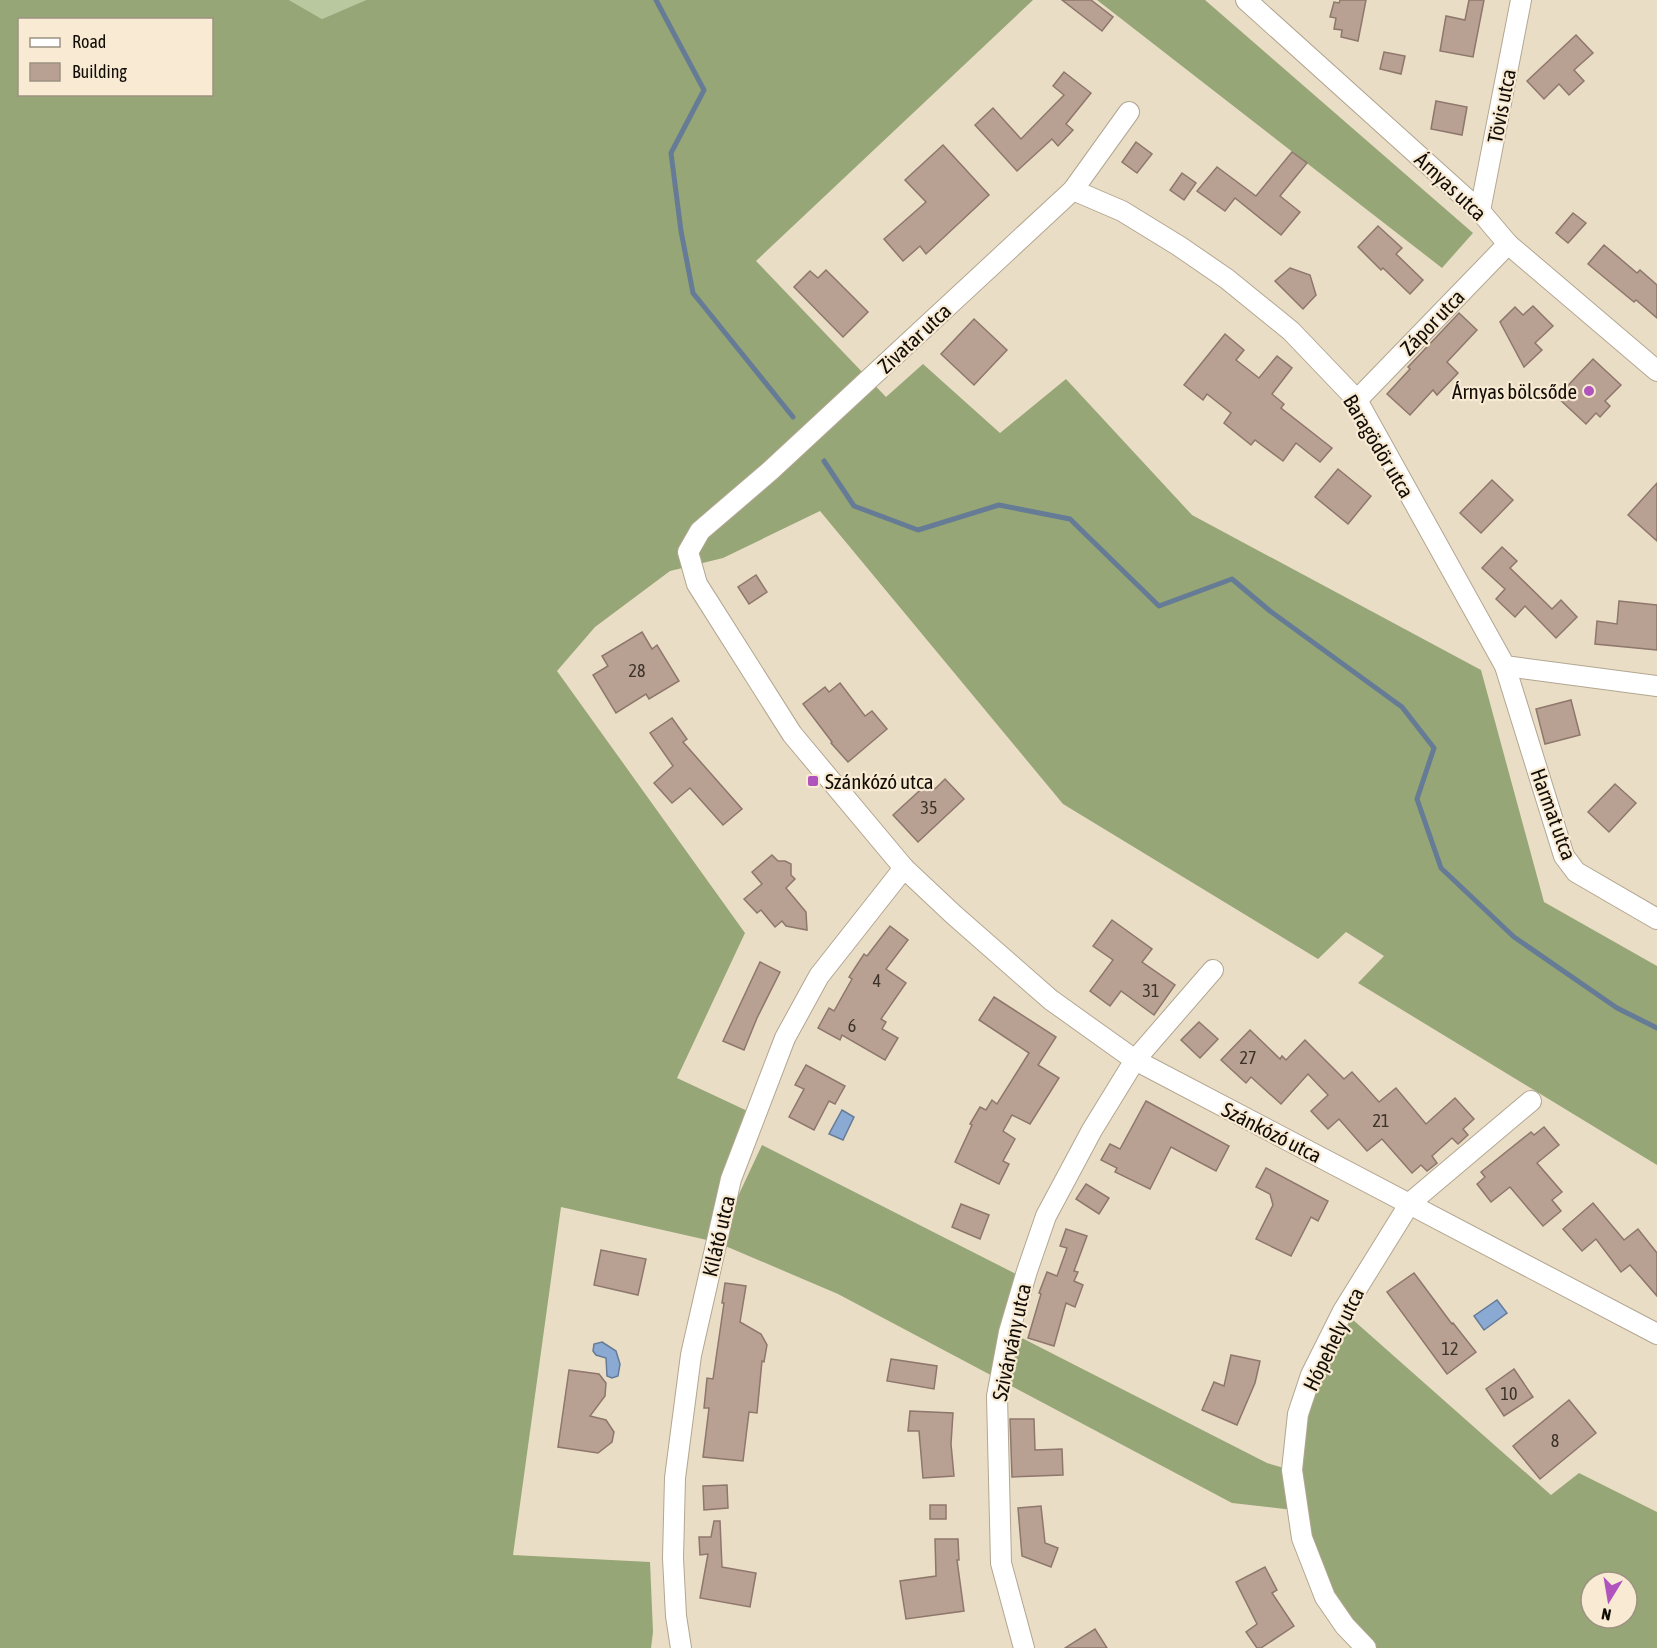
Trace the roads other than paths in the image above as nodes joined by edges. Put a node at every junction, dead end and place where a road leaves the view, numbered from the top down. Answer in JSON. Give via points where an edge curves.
{"nodes":[{"id":1,"x":1246,"y":0,"type":"edge"},
{"id":2,"x":1521,"y":0,"type":"edge"},
{"id":3,"x":1129,"y":112,"type":"dead end"},
{"id":4,"x":1073,"y":190,"type":"junction"},
{"id":5,"x":1480,"y":211,"type":"junction"},
{"id":6,"x":1508,"y":244,"type":"junction"},
{"id":7,"x":1657,"y":371,"type":"edge"},
{"id":8,"x":1357,"y":400,"type":"junction"},
{"id":9,"x":688,"y":552,"type":"joint"},
{"id":10,"x":1505,"y":666,"type":"junction"},
{"id":11,"x":1657,"y":686,"type":"edge"},
{"id":12,"x":904,"y":868,"type":"junction"},
{"id":13,"x":1657,"y":919,"type":"edge"},
{"id":14,"x":1213,"y":970,"type":"dead end"},
{"id":15,"x":1135,"y":1060,"type":"junction"},
{"id":16,"x":1532,"y":1101,"type":"dead end"},
{"id":17,"x":1410,"y":1203,"type":"junction"},
{"id":18,"x":1657,"y":1334,"type":"edge"},
{"id":19,"x":681,"y":1648,"type":"edge"},
{"id":20,"x":1024,"y":1648,"type":"edge"},
{"id":21,"x":1366,"y":1648,"type":"edge"}],
"edges":[{"from":1,"to":5,"type":"street","name":"Árnyas utca"},
{"from":2,"to":5,"type":"street","name":"Tövis utca"},
{"from":3,"to":4,"type":"street","name":"Zivatar utca"},
{"from":4,"to":8,"type":"street","name":"Baragödör utca","via":[[1122,211],[1227,279],[1291,331]]},
{"from":4,"to":9,"type":"street","name":"Zivatar utca","via":[[700,531]]},
{"from":5,"to":6,"type":"street","name":"Árnyas utca"},
{"from":6,"to":7,"type":"street","name":"Árnyas utca"},
{"from":6,"to":8,"type":"street","name":"Zápor utca"},
{"from":8,"to":10,"type":"street","name":"Baragödör utca"},
{"from":9,"to":12,"type":"street","name":"Szánkózó utca","via":[[697,584],[792,734]]},
{"from":10,"to":11,"type":"street"},
{"from":10,"to":13,"type":"street","name":"Harmat utca","via":[[1564,856],[1576,872]]},
{"from":12,"to":15,"type":"street","name":"Szánkózó utca","via":[[1051,1000]]},
{"from":12,"to":19,"type":"street","name":"Kilátó utca","via":[[819,976],[785,1038],[731,1179],[691,1355],[675,1478],[676,1616]]},
{"from":14,"to":15,"type":"street"},
{"from":15,"to":17,"type":"street","name":"Szánkózó utca"},
{"from":15,"to":20,"type":"street","name":"Szivárvány utca","via":[[1046,1216],[1003,1359],[997,1396],[1001,1563]]},
{"from":16,"to":17,"type":"street"},
{"from":17,"to":18,"type":"street","name":"Szánkózó utca"},
{"from":17,"to":21,"type":"street","name":"Hópehely utca","via":[[1343,1311],[1311,1375],[1298,1414],[1292,1470],[1302,1538],[1325,1597]]}]}
